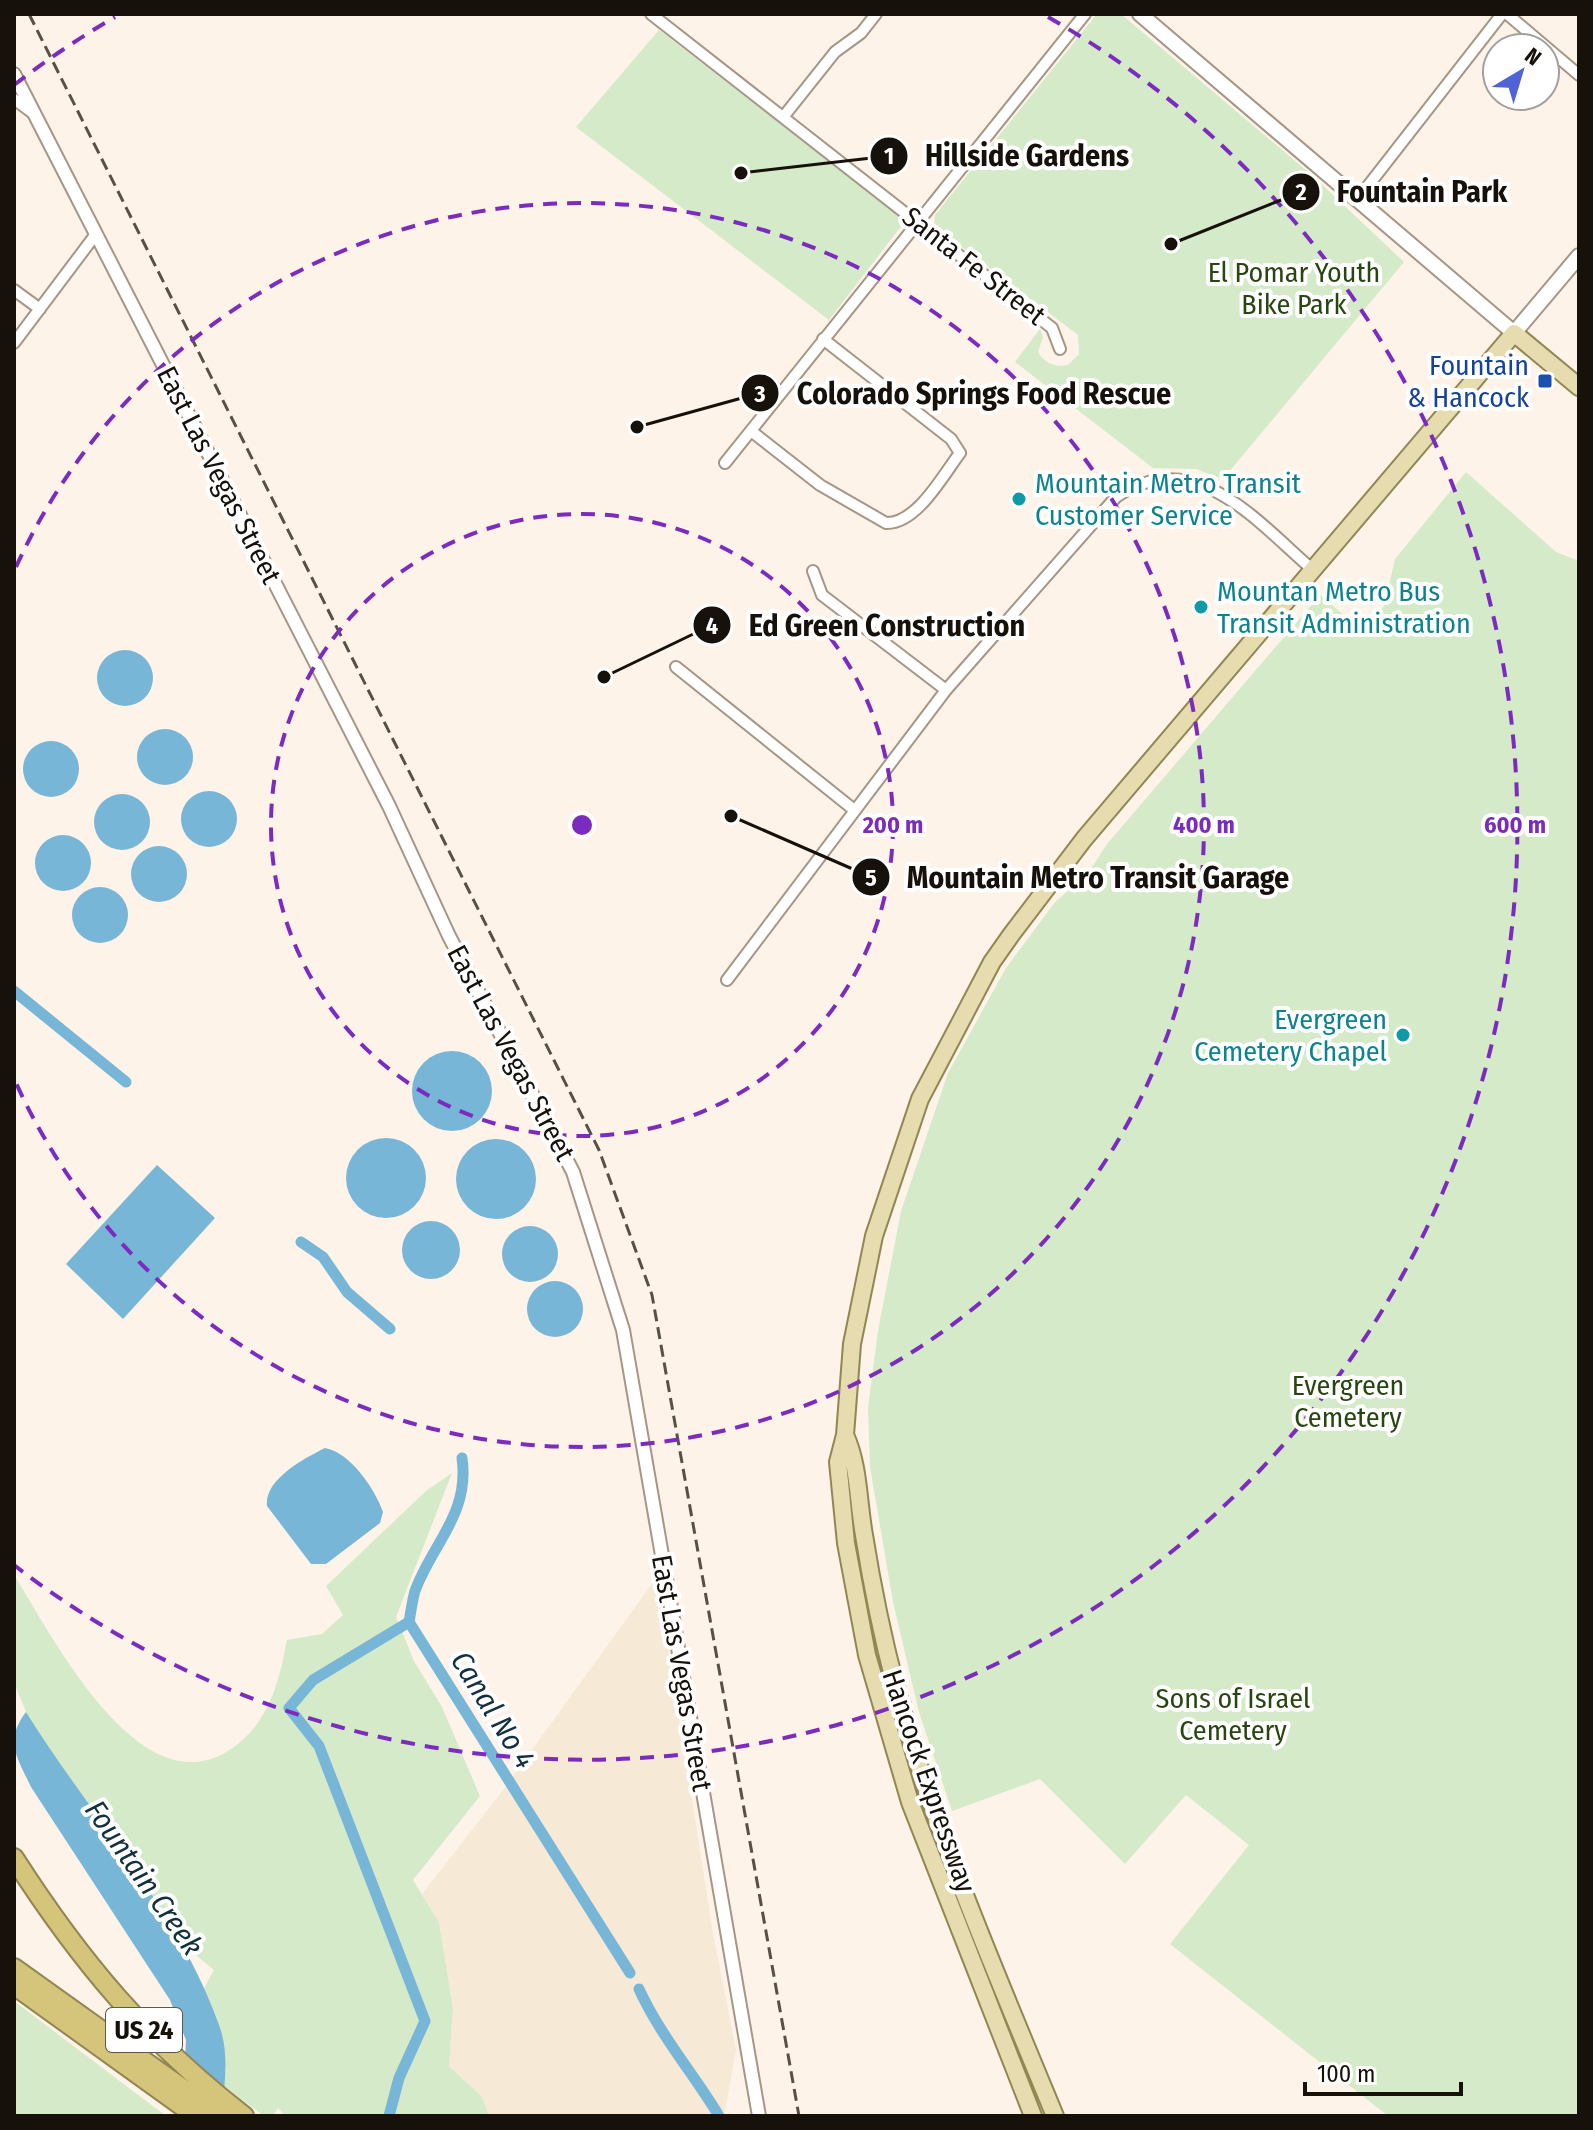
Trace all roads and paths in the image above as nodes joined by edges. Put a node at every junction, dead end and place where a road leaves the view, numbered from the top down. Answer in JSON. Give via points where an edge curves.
{"nodes":[{"id":1,"x":876,"y":14,"type":"edge"},
{"id":2,"x":1085,"y":14,"type":"edge"},
{"id":3,"x":1140,"y":14,"type":"edge"},
{"id":4,"x":1504,"y":14,"type":"edge"},
{"id":5,"x":653,"y":15,"type":"edge"},
{"id":6,"x":14,"y":74,"type":"edge"},
{"id":7,"x":1579,"y":75,"type":"edge"},
{"id":8,"x":14,"y":99,"type":"edge"},
{"id":9,"x":34,"y":114,"type":"junction"},
{"id":10,"x":784,"y":116,"type":"junction"},
{"id":11,"x":1357,"y":200,"type":"junction"},
{"id":12,"x":917,"y":222,"type":"junction"},
{"id":13,"x":96,"y":234,"type":"junction"},
{"id":14,"x":1579,"y":256,"type":"edge"},
{"id":15,"x":14,"y":290,"type":"edge"},
{"id":16,"x":40,"y":309,"type":"junction"},
{"id":17,"x":1514,"y":333,"type":"junction"},
{"id":18,"x":823,"y":339,"type":"junction"},
{"id":19,"x":14,"y":343,"type":"edge"},
{"id":20,"x":1060,"y":349,"type":"dead end"},
{"id":21,"x":1579,"y":387,"type":"edge"},
{"id":22,"x":751,"y":431,"type":"junction"},
{"id":23,"x":725,"y":463,"type":"dead end"},
{"id":24,"x":1313,"y":570,"type":"junction"},
{"id":25,"x":813,"y":571,"type":"dead end"},
{"id":26,"x":676,"y":667,"type":"dead end"},
{"id":27,"x":946,"y":690,"type":"junction"},
{"id":28,"x":853,"y":809,"type":"junction"},
{"id":29,"x":727,"y":980,"type":"dead end"},
{"id":30,"x":845,"y":1435,"type":"junction"},
{"id":31,"x":14,"y":1858,"type":"edge"},
{"id":32,"x":14,"y":1968,"type":"edge"},
{"id":33,"x":14,"y":1985,"type":"edge"},
{"id":34,"x":196,"y":2116,"type":"edge"},
{"id":35,"x":221,"y":2116,"type":"edge"},
{"id":36,"x":244,"y":2116,"type":"edge"},
{"id":37,"x":759,"y":2116,"type":"edge"},
{"id":38,"x":1033,"y":2116,"type":"edge"},
{"id":39,"x":1055,"y":2116,"type":"edge"}],
"edges":[{"from":1,"to":10,"type":"street","via":[[835,52]]},
{"from":2,"to":12,"type":"street"},
{"from":3,"to":11,"type":"main road"},
{"from":4,"to":7,"type":"street"},
{"from":4,"to":11,"type":"street"},
{"from":5,"to":10,"type":"street","name":"Santa Fe Street"},
{"from":6,"to":9,"type":"street","name":"East Las Vegas Street"},
{"from":8,"to":9,"type":"street"},
{"from":9,"to":13,"type":"street","name":"East Las Vegas Street"},
{"from":10,"to":12,"type":"street","name":"Santa Fe Street"},
{"from":11,"to":17,"type":"main road"},
{"from":12,"to":18,"type":"street"},
{"from":12,"to":20,"type":"street","name":"Santa Fe Street","via":[[1052,328]]},
{"from":13,"to":16,"type":"street"},
{"from":13,"to":37,"type":"street","name":"East Las Vegas Street","via":[[573,1172],[596,1234],[626,1345]]},
{"from":14,"to":17,"type":"main road"},
{"from":15,"to":16,"type":"street"},
{"from":16,"to":19,"type":"street"},
{"from":17,"to":21,"type":"main road"},
{"from":17,"to":24,"type":"main road","name":"Hancock Expressway"},
{"from":18,"to":22,"type":"street"},
{"from":18,"to":22,"type":"street","via":[[951,439],[960,453],[951,465],[914,511],[898,523],[886,523],[820,485]]},
{"from":22,"to":23,"type":"street"},
{"from":24,"to":27,"type":"street","via":[[1216,490],[1181,478],[1146,482],[1103,510]]},
{"from":24,"to":30,"type":"main road","name":"Hancock Expressway","via":[[1052,878],[992,962],[939,1058],[904,1140],[874,1236],[852,1344]]},
{"from":25,"to":27,"type":"street","via":[[822,595]]},
{"from":26,"to":28,"type":"street"},
{"from":27,"to":28,"type":"street"},
{"from":28,"to":29,"type":"street","via":[[842,832]]},
{"from":30,"to":38,"type":"main road","name":"Hancock Expressway","via":[[838,1462],[846,1543],[886,1725],[910,1802]]},
{"from":30,"to":39,"type":"main road","name":"Hancock Expressway","via":[[855,1455],[864,1539],[904,1720]]},
{"from":31,"to":36,"type":"highway","number":"US 24","via":[[96,1977],[155,2041]]},
{"from":32,"to":35,"type":"highway"},
{"from":33,"to":34,"type":"highway","number":"US 24"}]}
